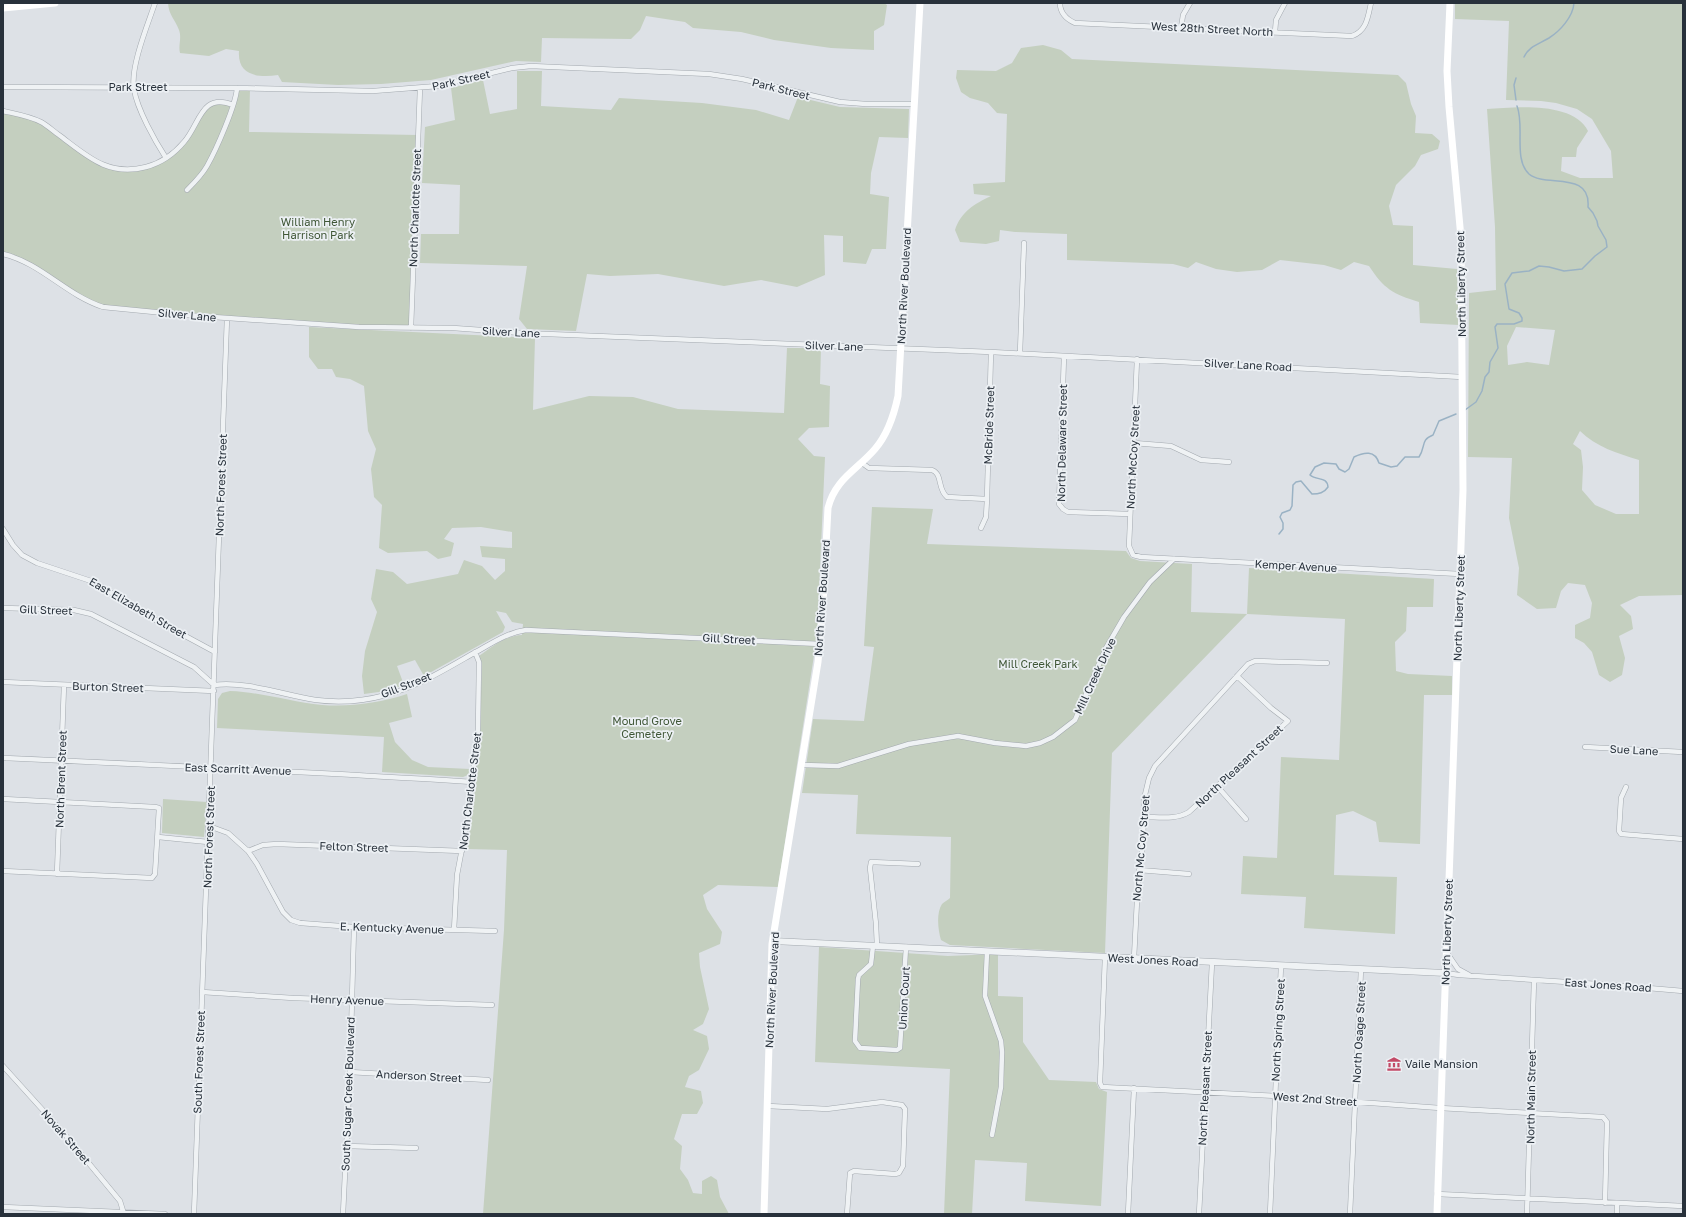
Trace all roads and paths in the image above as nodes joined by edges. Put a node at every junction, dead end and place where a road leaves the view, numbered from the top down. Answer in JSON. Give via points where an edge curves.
{"nodes":[{"id":1,"x":55,"y":3,"type":"edge"},
{"id":2,"x":155,"y":3,"type":"edge"},
{"id":3,"x":920,"y":3,"type":"edge"},
{"id":4,"x":1060,"y":3,"type":"edge"},
{"id":5,"x":1190,"y":3,"type":"edge"},
{"id":6,"x":1285,"y":3,"type":"edge"},
{"id":7,"x":1371,"y":3,"type":"edge"},
{"id":8,"x":1450,"y":3,"type":"edge"},
{"id":9,"x":3,"y":8,"type":"edge"},
{"id":10,"x":1181,"y":28,"type":"junction"},
{"id":11,"x":1275,"y":32,"type":"junction"},
{"id":12,"x":3,"y":87,"type":"edge"},
{"id":13,"x":134,"y":88,"type":"junction"},
{"id":14,"x":237,"y":88,"type":"junction"},
{"id":15,"x":420,"y":88,"type":"junction"},
{"id":16,"x":914,"y":104,"type":"junction"},
{"id":17,"x":233,"y":105,"type":"junction"},
{"id":18,"x":3,"y":111,"type":"edge"},
{"id":19,"x":166,"y":158,"type":"junction"},
{"id":20,"x":187,"y":190,"type":"dead end"},
{"id":21,"x":1024,"y":243,"type":"dead end"},
{"id":22,"x":3,"y":254,"type":"edge"},
{"id":23,"x":228,"y":318,"type":"junction"},
{"id":24,"x":411,"y":328,"type":"junction"},
{"id":25,"x":900,"y":348,"type":"junction"},
{"id":26,"x":991,"y":352,"type":"junction"},
{"id":27,"x":1020,"y":353,"type":"junction"},
{"id":28,"x":1033,"y":354,"type":"joint"},
{"id":29,"x":1064,"y":356,"type":"junction"},
{"id":30,"x":1137,"y":359,"type":"junction"},
{"id":31,"x":1462,"y":377,"type":"junction"},
{"id":32,"x":1134,"y":442,"type":"junction"},
{"id":33,"x":1229,"y":462,"type":"dead end"},
{"id":34,"x":862,"y":463,"type":"junction"},
{"id":35,"x":987,"y":499,"type":"junction"},
{"id":36,"x":1130,"y":514,"type":"junction"},
{"id":37,"x":981,"y":528,"type":"dead end"},
{"id":38,"x":3,"y":529,"type":"edge"},
{"id":39,"x":1132,"y":554,"type":"joint"},
{"id":40,"x":1174,"y":559,"type":"junction"},
{"id":41,"x":1460,"y":574,"type":"junction"},
{"id":42,"x":3,"y":608,"type":"edge"},
{"id":43,"x":820,"y":644,"type":"junction"},
{"id":44,"x":215,"y":652,"type":"junction"},
{"id":45,"x":475,"y":652,"type":"junction"},
{"id":46,"x":1327,"y":663,"type":"dead end"},
{"id":47,"x":1237,"y":676,"type":"junction"},
{"id":48,"x":3,"y":682,"type":"edge"},
{"id":49,"x":64,"y":685,"type":"junction"},
{"id":50,"x":214,"y":685,"type":"junction"},
{"id":51,"x":214,"y":691,"type":"junction"},
{"id":52,"x":1584,"y":747,"type":"dead end"},
{"id":53,"x":1683,"y":752,"type":"edge"},
{"id":54,"x":3,"y":758,"type":"edge"},
{"id":55,"x":61,"y":760,"type":"junction"},
{"id":56,"x":802,"y":765,"type":"junction"},
{"id":57,"x":212,"y":768,"type":"junction"},
{"id":58,"x":472,"y":782,"type":"junction"},
{"id":59,"x":1217,"y":786,"type":"junction"},
{"id":60,"x":1626,"y":787,"type":"dead end"},
{"id":61,"x":3,"y":799,"type":"edge"},
{"id":62,"x":59,"y":802,"type":"junction"},
{"id":63,"x":1144,"y":817,"type":"junction"},
{"id":64,"x":1246,"y":819,"type":"dead end"},
{"id":65,"x":209,"y":826,"type":"junction"},
{"id":66,"x":158,"y":837,"type":"junction"},
{"id":67,"x":1683,"y":839,"type":"edge"},
{"id":68,"x":208,"y":842,"type":"junction"},
{"id":69,"x":248,"y":851,"type":"junction"},
{"id":70,"x":462,"y":852,"type":"junction"},
{"id":71,"x":918,"y":864,"type":"dead end"},
{"id":72,"x":1139,"y":870,"type":"junction"},
{"id":73,"x":3,"y":871,"type":"edge"},
{"id":74,"x":58,"y":874,"type":"junction"},
{"id":75,"x":1189,"y":874,"type":"dead end"},
{"id":76,"x":206,"y":910,"type":"joint"},
{"id":77,"x":354,"y":927,"type":"junction"},
{"id":78,"x":454,"y":930,"type":"junction"},
{"id":79,"x":495,"y":931,"type":"dead end"},
{"id":80,"x":773,"y":941,"type":"junction"},
{"id":81,"x":875,"y":946,"type":"junction"},
{"id":82,"x":906,"y":947,"type":"junction"},
{"id":83,"x":987,"y":952,"type":"junction"},
{"id":84,"x":1446,"y":952,"type":"junction"},
{"id":85,"x":1105,"y":957,"type":"junction"},
{"id":86,"x":1134,"y":958,"type":"junction"},
{"id":87,"x":1212,"y":963,"type":"junction"},
{"id":88,"x":1281,"y":966,"type":"junction"},
{"id":89,"x":1361,"y":969,"type":"junction"},
{"id":90,"x":1445,"y":973,"type":"junction"},
{"id":91,"x":1471,"y":976,"type":"junction"},
{"id":92,"x":1534,"y":980,"type":"junction"},
{"id":93,"x":1683,"y":991,"type":"edge"},
{"id":94,"x":202,"y":992,"type":"junction"},
{"id":95,"x":352,"y":1000,"type":"junction"},
{"id":96,"x":492,"y":1005,"type":"dead end"},
{"id":97,"x":3,"y":1066,"type":"edge"},
{"id":98,"x":350,"y":1072,"type":"junction"},
{"id":99,"x":488,"y":1080,"type":"dead end"},
{"id":100,"x":1134,"y":1088,"type":"junction"},
{"id":101,"x":1204,"y":1092,"type":"junction"},
{"id":102,"x":1275,"y":1096,"type":"junction"},
{"id":103,"x":1356,"y":1101,"type":"junction"},
{"id":104,"x":768,"y":1106,"type":"junction"},
{"id":105,"x":1440,"y":1108,"type":"junction"},
{"id":106,"x":1530,"y":1113,"type":"junction"},
{"id":107,"x":992,"y":1135,"type":"dead end"},
{"id":108,"x":346,"y":1146,"type":"junction"},
{"id":109,"x":416,"y":1148,"type":"dead end"},
{"id":110,"x":1437,"y":1194,"type":"junction"},
{"id":111,"x":1528,"y":1200,"type":"junction"},
{"id":112,"x":1605,"y":1203,"type":"junction"},
{"id":113,"x":1617,"y":1204,"type":"junction"},
{"id":114,"x":1683,"y":1206,"type":"edge"},
{"id":115,"x":3,"y":1207,"type":"edge"},
{"id":116,"x":38,"y":1208,"type":"junction"},
{"id":117,"x":124,"y":1213,"type":"edge"},
{"id":118,"x":38,"y":1214,"type":"edge"},
{"id":119,"x":165,"y":1214,"type":"edge"},
{"id":120,"x":194,"y":1214,"type":"edge"},
{"id":121,"x":343,"y":1214,"type":"edge"},
{"id":122,"x":764,"y":1214,"type":"edge"},
{"id":123,"x":847,"y":1214,"type":"edge"},
{"id":124,"x":1128,"y":1214,"type":"edge"},
{"id":125,"x":1199,"y":1214,"type":"edge"},
{"id":126,"x":1270,"y":1214,"type":"edge"},
{"id":127,"x":1350,"y":1214,"type":"edge"},
{"id":128,"x":1437,"y":1214,"type":"edge"},
{"id":129,"x":1527,"y":1214,"type":"edge"},
{"id":130,"x":1617,"y":1214,"type":"edge"}],
"edges":[{"from":1,"to":9,"type":"main road"},
{"from":2,"to":13,"type":"street","via":[[136,62]]},
{"from":3,"to":16,"type":"main road","name":"North River Boulevard"},
{"from":4,"to":10,"type":"street","name":"West 28th Street North","via":[[1063,14],[1075,22]]},
{"from":5,"to":10,"type":"street","via":[[1183,15]]},
{"from":6,"to":11,"type":"street","via":[[1276,20]]},
{"from":7,"to":11,"type":"street","name":"West 28th Street North","via":[[1362,31],[1352,36]]},
{"from":8,"to":31,"type":"main road","name":"North Liberty Street","via":[[1448,108],[1461,238]]},
{"from":10,"to":11,"type":"street","name":"West 28th Street North"},
{"from":12,"to":13,"type":"street","name":"Park Street"},
{"from":13,"to":14,"type":"street","name":"Park Street"},
{"from":13,"to":19,"type":"street","via":[[140,107]]},
{"from":14,"to":15,"type":"street","name":"Park Street","via":[[373,91]]},
{"from":14,"to":17,"type":"street"},
{"from":15,"to":16,"type":"street","name":"Park Street","via":[[512,68],[568,67],[709,74],[742,79],[840,102]]},
{"from":15,"to":24,"type":"street","name":"North Charlotte Street"},
{"from":16,"to":25,"type":"main road","name":"North River Boulevard"},
{"from":17,"to":19,"type":"street","via":[[218,101],[210,104],[203,110],[184,142]]},
{"from":17,"to":20,"type":"street","via":[[206,167]]},
{"from":18,"to":19,"type":"street","via":[[42,122],[96,162],[117,170],[147,167]]},
{"from":21,"to":27,"type":"street"},
{"from":22,"to":23,"type":"street","name":"Silver Lane","via":[[20,259],[44,272],[74,294],[103,307]]},
{"from":23,"to":24,"type":"street","name":"Silver Lane"},
{"from":23,"to":44,"type":"street","name":"North Forest Street"},
{"from":24,"to":25,"type":"street","name":"Silver Lane"},
{"from":25,"to":26,"type":"street","name":"Silver Lane"},
{"from":25,"to":34,"type":"main road","name":"North River Boulevard","via":[[898,396],[891,422],[877,448]]},
{"from":26,"to":27,"type":"street","name":"Silver Lane"},
{"from":26,"to":35,"type":"street","name":"McBride Street"},
{"from":27,"to":28,"type":"street","name":"Silver Lane"},
{"from":28,"to":29,"type":"street","name":"Silver Lane Road"},
{"from":29,"to":30,"type":"street","name":"Silver Lane Road"},
{"from":29,"to":36,"type":"street","name":"North Delaware Street","via":[[1059,504],[1068,512]]},
{"from":30,"to":31,"type":"street","name":"Silver Lane Road"},
{"from":30,"to":32,"type":"street","name":"North McCoy Street"},
{"from":31,"to":41,"type":"main road","name":"North Liberty Street","via":[[1463,490]]},
{"from":32,"to":33,"type":"street","via":[[1171,446],[1201,460]]},
{"from":32,"to":36,"type":"street","name":"North McCoy Street"},
{"from":34,"to":35,"type":"street","via":[[869,468],[932,470],[938,474],[941,490],[947,497]]},
{"from":34,"to":43,"type":"main road","name":"North River Boulevard","via":[[839,483],[830,498]]},
{"from":35,"to":37,"type":"street","name":"McBride Street","via":[[986,517]]},
{"from":36,"to":39,"type":"street","name":"North McCoy Street","via":[[1129,546]]},
{"from":38,"to":44,"type":"street","name":"East Elizabeth Street","via":[[22,555],[36,563],[94,582],[152,618]]},
{"from":39,"to":40,"type":"street","name":"Kemper Avenue"},
{"from":40,"to":41,"type":"street","name":"Kemper Avenue"},
{"from":40,"to":56,"type":"street","name":"Mill Creek Drive","via":[[1150,582],[1124,617],[1106,648],[1075,720],[1054,737],[1026,746],[958,736],[909,744],[838,766]]},
{"from":41,"to":84,"type":"main road","name":"North Liberty Street"},
{"from":42,"to":50,"type":"street","name":"Gill Street","via":[[74,610],[102,618],[194,667]]},
{"from":43,"to":45,"type":"street","name":"Gill Street","via":[[526,630],[507,634]]},
{"from":43,"to":56,"type":"main road","name":"North River Boulevard"},
{"from":44,"to":50,"type":"street","name":"North Forest Street"},
{"from":45,"to":50,"type":"street","name":"Gill Street","via":[[409,687],[363,699],[318,700],[232,685]]},
{"from":45,"to":58,"type":"street","name":"North Charlotte Street","via":[[479,662],[479,693]]},
{"from":46,"to":47,"type":"street","name":"North Mc Coy Street","via":[[1255,661],[1248,664]]},
{"from":47,"to":59,"type":"street","name":"North Pleasant Street","via":[[1288,721]]},
{"from":47,"to":63,"type":"street","name":"North Mc Coy Street","via":[[1155,766],[1146,788]]},
{"from":48,"to":49,"type":"street","name":"Burton Street"},
{"from":49,"to":51,"type":"street","name":"Burton Street"},
{"from":49,"to":55,"type":"street","name":"North Brent Street"},
{"from":50,"to":51,"type":"street","name":"North Forest Street"},
{"from":51,"to":57,"type":"street","name":"North Forest Street"},
{"from":52,"to":53,"type":"street","name":"Sue Lane"},
{"from":54,"to":55,"type":"street","name":"East Scarritt Avenue"},
{"from":55,"to":57,"type":"street","name":"East Scarritt Avenue"},
{"from":55,"to":62,"type":"street","name":"North Brent Street"},
{"from":56,"to":80,"type":"main road","name":"North River Boulevard"},
{"from":57,"to":58,"type":"street","name":"East Scarritt Avenue","via":[[325,772]]},
{"from":57,"to":65,"type":"street","name":"North Forest Street"},
{"from":58,"to":70,"type":"street","name":"North Charlotte Street"},
{"from":59,"to":63,"type":"street","name":"North Pleasant Street","via":[[1183,816]]},
{"from":59,"to":64,"type":"street"},
{"from":60,"to":67,"type":"street","via":[[1622,798],[1622,834]]},
{"from":61,"to":62,"type":"street"},
{"from":62,"to":66,"type":"street","via":[[159,808]]},
{"from":62,"to":74,"type":"street","name":"North Brent Street"},
{"from":63,"to":72,"type":"street","name":"North Mc Coy Street"},
{"from":65,"to":68,"type":"street","name":"North Forest Street"},
{"from":65,"to":69,"type":"street","via":[[228,833]]},
{"from":66,"to":68,"type":"street"},
{"from":66,"to":74,"type":"street","via":[[155,874],[152,878]]},
{"from":68,"to":76,"type":"street","name":"North Forest Street"},
{"from":69,"to":70,"type":"street","name":"Felton Street","via":[[263,845],[277,844]]},
{"from":69,"to":77,"type":"street","name":"E. Kentucky Avenue","via":[[290,919],[300,923]]},
{"from":70,"to":78,"type":"street","name":"North Charlotte Street","via":[[457,875]]},
{"from":71,"to":81,"type":"street","via":[[870,862],[876,924]]},
{"from":72,"to":75,"type":"street"},
{"from":72,"to":86,"type":"street","name":"North Mc Coy Street"},
{"from":73,"to":74,"type":"street"},
{"from":76,"to":94,"type":"street","name":"South Forest Street"},
{"from":77,"to":78,"type":"street","name":"E. Kentucky Avenue"},
{"from":77,"to":95,"type":"street","name":"South Sugar Creek Boulevard"},
{"from":78,"to":79,"type":"street","name":"E. Kentucky Avenue"},
{"from":80,"to":81,"type":"street","name":"West Jones Road"},
{"from":80,"to":104,"type":"main road","name":"North River Boulevard"},
{"from":81,"to":82,"type":"street","name":"West Jones Road"},
{"from":81,"to":82,"type":"street","name":"Union Court","via":[[871,964],[858,979],[855,1042],[860,1048],[897,1050],[900,1048]]},
{"from":82,"to":83,"type":"street","name":"West Jones Road"},
{"from":83,"to":85,"type":"street","name":"West Jones Road"},
{"from":83,"to":107,"type":"street","via":[[985,996],[1001,1041],[1002,1052],[1000,1087]]},
{"from":84,"to":90,"type":"main road","name":"North Liberty Street"},
{"from":84,"to":91,"type":"street","via":[[1458,969]]},
{"from":85,"to":86,"type":"street","name":"West Jones Road"},
{"from":85,"to":100,"type":"street","name":"West 2nd Street","via":[[1101,1085]]},
{"from":86,"to":87,"type":"street","name":"West Jones Road"},
{"from":87,"to":88,"type":"street","name":"West Jones Road"},
{"from":87,"to":101,"type":"street","name":"North Pleasant Street"},
{"from":88,"to":89,"type":"street","name":"West Jones Road"},
{"from":88,"to":102,"type":"street","name":"North Spring Street"},
{"from":89,"to":90,"type":"street","name":"West Jones Road"},
{"from":89,"to":103,"type":"street","name":"North Osage Street"},
{"from":90,"to":91,"type":"street","name":"West Jones Road"},
{"from":90,"to":105,"type":"main road","name":"North Liberty Street"},
{"from":91,"to":92,"type":"street","name":"West Jones Road"},
{"from":92,"to":93,"type":"street","name":"East Jones Road"},
{"from":92,"to":106,"type":"street","name":"North Main Street"},
{"from":94,"to":95,"type":"street","name":"Henry Avenue"},
{"from":94,"to":120,"type":"street","name":"South Forest Street"},
{"from":95,"to":96,"type":"street","name":"Henry Avenue"},
{"from":95,"to":98,"type":"street","name":"South Sugar Creek Boulevard"},
{"from":97,"to":117,"type":"street","name":"Novak Street","via":[[120,1201]]},
{"from":98,"to":99,"type":"street","name":"Anderson Street"},
{"from":98,"to":108,"type":"street","name":"South Sugar Creek Boulevard"},
{"from":100,"to":101,"type":"street","name":"West 2nd Street"},
{"from":100,"to":124,"type":"street"},
{"from":101,"to":102,"type":"street","name":"West 2nd Street"},
{"from":101,"to":125,"type":"street","name":"North Pleasant Street"},
{"from":102,"to":103,"type":"street","name":"West 2nd Street"},
{"from":102,"to":126,"type":"street","name":"North Spring Street"},
{"from":103,"to":105,"type":"street","name":"West 2nd Street"},
{"from":103,"to":127,"type":"street","name":"North Osage Street"},
{"from":104,"to":122,"type":"main road","name":"North River Boulevard"},
{"from":104,"to":123,"type":"street","via":[[827,1109],[882,1102],[902,1105],[905,1113],[902,1170],[895,1174],[854,1171],[850,1173]]},
{"from":105,"to":106,"type":"street","name":"West 2nd Street"},
{"from":105,"to":110,"type":"main road","name":"North Liberty Street"},
{"from":106,"to":111,"type":"street","name":"North Main Street"},
{"from":106,"to":112,"type":"street","name":"West 2nd Street","via":[[1603,1117],[1608,1122]]},
{"from":108,"to":109,"type":"street"},
{"from":108,"to":121,"type":"street","name":"South Sugar Creek Boulevard"},
{"from":110,"to":111,"type":"street"},
{"from":110,"to":128,"type":"main road","name":"North Liberty Street"},
{"from":111,"to":112,"type":"street"},
{"from":111,"to":129,"type":"street","name":"North Main Street"},
{"from":112,"to":113,"type":"street"},
{"from":113,"to":114,"type":"street"},
{"from":113,"to":130,"type":"street"},
{"from":115,"to":116,"type":"street"},
{"from":116,"to":117,"type":"street"},
{"from":116,"to":118,"type":"street"},
{"from":117,"to":119,"type":"street"}]}
